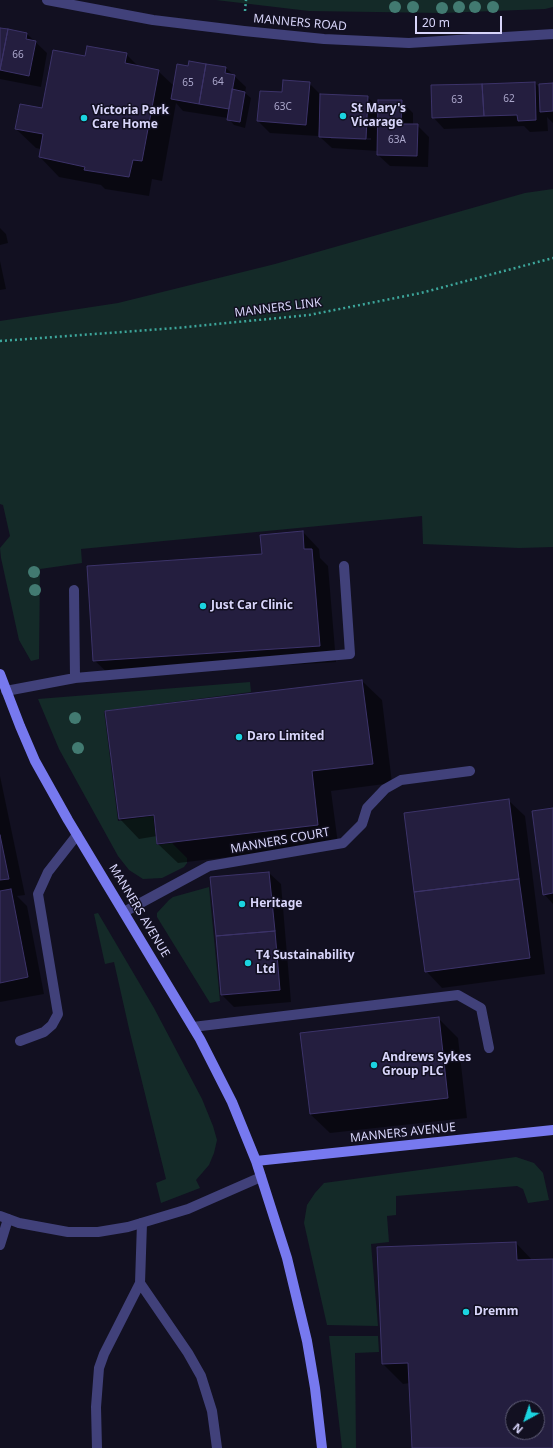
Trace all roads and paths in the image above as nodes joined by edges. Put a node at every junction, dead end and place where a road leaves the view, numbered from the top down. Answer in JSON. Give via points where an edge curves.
{"nodes":[{"id":1,"x":47,"y":0,"type":"edge"},
{"id":2,"x":553,"y":34,"type":"edge"},
{"id":3,"x":553,"y":258,"type":"edge"},
{"id":4,"x":0,"y":341,"type":"edge"},
{"id":5,"x":344,"y":566,"type":"dead end"},
{"id":6,"x":74,"y":590,"type":"dead end"},
{"id":7,"x":0,"y":677,"type":"edge"},
{"id":8,"x":75,"y":678,"type":"junction"},
{"id":9,"x":6,"y":691,"type":"junction"},
{"id":10,"x":470,"y":771,"type":"dead end"},
{"id":11,"x":77,"y":835,"type":"junction"},
{"id":12,"x":124,"y":912,"type":"junction"},
{"id":13,"x":193,"y":1027,"type":"junction"},
{"id":14,"x":20,"y":1041,"type":"dead end"},
{"id":15,"x":489,"y":1048,"type":"dead end"},
{"id":16,"x":553,"y":1130,"type":"edge"},
{"id":17,"x":256,"y":1161,"type":"junction"},
{"id":18,"x":261,"y":1177,"type":"junction"},
{"id":19,"x":4,"y":1218,"type":"edge"},
{"id":20,"x":142,"y":1223,"type":"junction"},
{"id":21,"x":0,"y":1245,"type":"edge"},
{"id":22,"x":140,"y":1283,"type":"junction"},
{"id":23,"x":97,"y":1448,"type":"edge"},
{"id":24,"x":217,"y":1448,"type":"edge"},
{"id":25,"x":322,"y":1448,"type":"edge"}],
"edges":[{"from":1,"to":2,"type":"street","name":"MANNERS ROAD","via":[[153,20],[324,39],[409,43]]},
{"from":3,"to":4,"type":"path","name":"MANNERS LINK","via":[[421,293],[309,315]]},
{"from":5,"to":8,"type":"street","via":[[350,654]]},
{"from":6,"to":8,"type":"street"},
{"from":7,"to":9,"type":"street","name":"MANNERS AVENUE"},
{"from":8,"to":9,"type":"street"},
{"from":9,"to":11,"type":"street","name":"MANNERS AVENUE","via":[[35,761]]},
{"from":10,"to":12,"type":"street","name":"MANNERS COURT","via":[[401,780],[385,789],[367,808],[362,824],[344,843],[209,866]]},
{"from":11,"to":12,"type":"street","name":"MANNERS AVENUE"},
{"from":11,"to":14,"type":"street","via":[[48,872],[38,894],[58,1014],[52,1025],[44,1032]]},
{"from":12,"to":13,"type":"street","name":"MANNERS AVENUE"},
{"from":13,"to":15,"type":"street","via":[[458,995],[481,1008]]},
{"from":13,"to":17,"type":"street","name":"MANNERS AVENUE","via":[[232,1102]]},
{"from":16,"to":17,"type":"street","name":"MANNERS AVENUE"},
{"from":17,"to":18,"type":"street","name":"MANNERS AVENUE"},
{"from":18,"to":20,"type":"street","via":[[188,1209]]},
{"from":18,"to":25,"type":"street","name":"MANNERS AVENUE","via":[[288,1258],[315,1388]]},
{"from":19,"to":20,"type":"street","via":[[68,1232],[98,1232]]},
{"from":19,"to":21,"type":"street"},
{"from":20,"to":22,"type":"street"},
{"from":22,"to":23,"type":"street","via":[[99,1368],[96,1407]]},
{"from":22,"to":24,"type":"street","via":[[201,1376],[212,1411]]}]}
